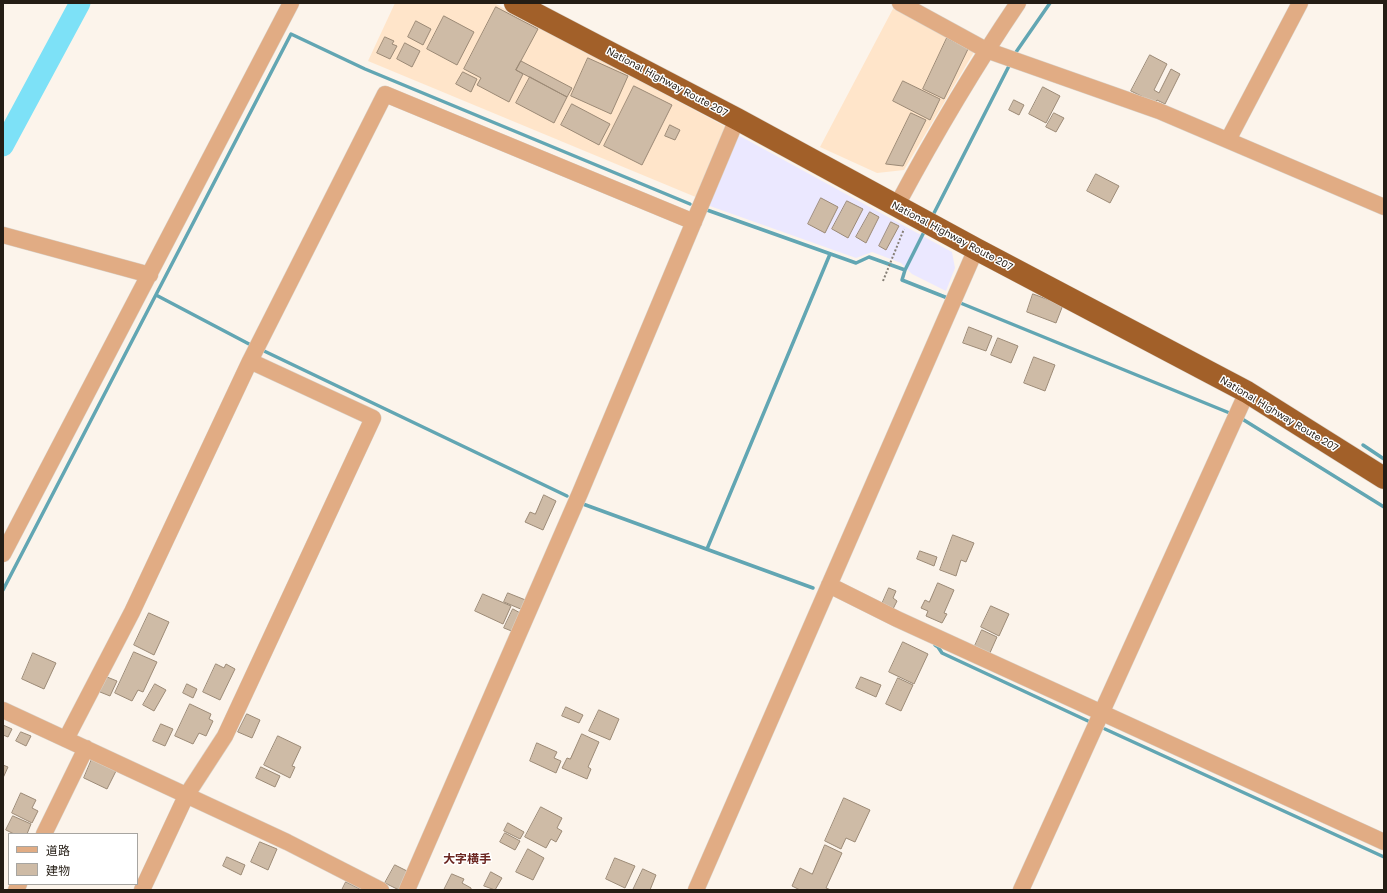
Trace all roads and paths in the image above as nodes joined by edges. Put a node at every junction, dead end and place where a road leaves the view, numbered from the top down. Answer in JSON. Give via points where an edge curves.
{"nodes":[{"id":1,"x":290,"y":3,"type":"edge"},
{"id":2,"x":515,"y":3,"type":"edge"},
{"id":3,"x":900,"y":3,"type":"edge"},
{"id":4,"x":1018,"y":3,"type":"edge"},
{"id":5,"x":1300,"y":3,"type":"edge"},
{"id":6,"x":986,"y":50,"type":"junction"},
{"id":7,"x":737,"y":119,"type":"junction"},
{"id":8,"x":1228,"y":140,"type":"junction"},
{"id":9,"x":1384,"y":207,"type":"edge"},
{"id":10,"x":917,"y":217,"type":"junction"},
{"id":11,"x":694,"y":222,"type":"junction"},
{"id":12,"x":3,"y":235,"type":"edge"},
{"id":13,"x":976,"y":249,"type":"junction"},
{"id":14,"x":150,"y":275,"type":"junction"},
{"id":15,"x":884,"y":281,"type":"dead end"},
{"id":16,"x":250,"y":361,"type":"junction"},
{"id":17,"x":1247,"y":392,"type":"junction"},
{"id":18,"x":1384,"y":478,"type":"edge"},
{"id":19,"x":3,"y":554,"type":"edge"},
{"id":20,"x":829,"y":585,"type":"junction"},
{"id":21,"x":3,"y":710,"type":"edge"},
{"id":22,"x":1102,"y":713,"type":"junction"},
{"id":23,"x":66,"y":739,"type":"junction"},
{"id":24,"x":86,"y":748,"type":"junction"},
{"id":25,"x":186,"y":796,"type":"junction"},
{"id":26,"x":44,"y":833,"type":"edge"},
{"id":27,"x":1384,"y":842,"type":"edge"},
{"id":28,"x":142,"y":890,"type":"edge"},
{"id":29,"x":381,"y":890,"type":"edge"},
{"id":30,"x":407,"y":890,"type":"edge"},
{"id":31,"x":696,"y":890,"type":"edge"},
{"id":32,"x":1021,"y":890,"type":"edge"}],
"edges":[{"from":1,"to":14,"type":"street"},
{"from":2,"to":7,"type":"highway","name":"National Highway Route 207"},
{"from":3,"to":6,"type":"street"},
{"from":4,"to":6,"type":"street"},
{"from":5,"to":8,"type":"street"},
{"from":6,"to":8,"type":"street","via":[[1159,110]]},
{"from":6,"to":10,"type":"street","via":[[938,130]]},
{"from":7,"to":10,"type":"highway","name":"National Highway Route 207"},
{"from":7,"to":11,"type":"street"},
{"from":8,"to":9,"type":"street"},
{"from":10,"to":13,"type":"highway","name":"National Highway Route 207"},
{"from":10,"to":15,"type":"path","via":[[892,259]]},
{"from":11,"to":16,"type":"street","via":[[385,94]]},
{"from":11,"to":30,"type":"street","via":[[580,493]]},
{"from":12,"to":14,"type":"street"},
{"from":13,"to":17,"type":"highway","name":"National Highway Route 207"},
{"from":13,"to":20,"type":"street"},
{"from":14,"to":19,"type":"street"},
{"from":16,"to":23,"type":"street","via":[[132,612]]},
{"from":16,"to":25,"type":"street","via":[[373,418],[225,736]]},
{"from":17,"to":18,"type":"highway","name":"National Highway Route 207"},
{"from":17,"to":22,"type":"street"},
{"from":20,"to":22,"type":"street"},
{"from":20,"to":31,"type":"street"},
{"from":21,"to":23,"type":"street"},
{"from":22,"to":27,"type":"street"},
{"from":22,"to":32,"type":"street"},
{"from":23,"to":24,"type":"street"},
{"from":24,"to":25,"type":"street"},
{"from":24,"to":26,"type":"street"},
{"from":25,"to":28,"type":"street"},
{"from":25,"to":29,"type":"street","via":[[287,842]]}]}
